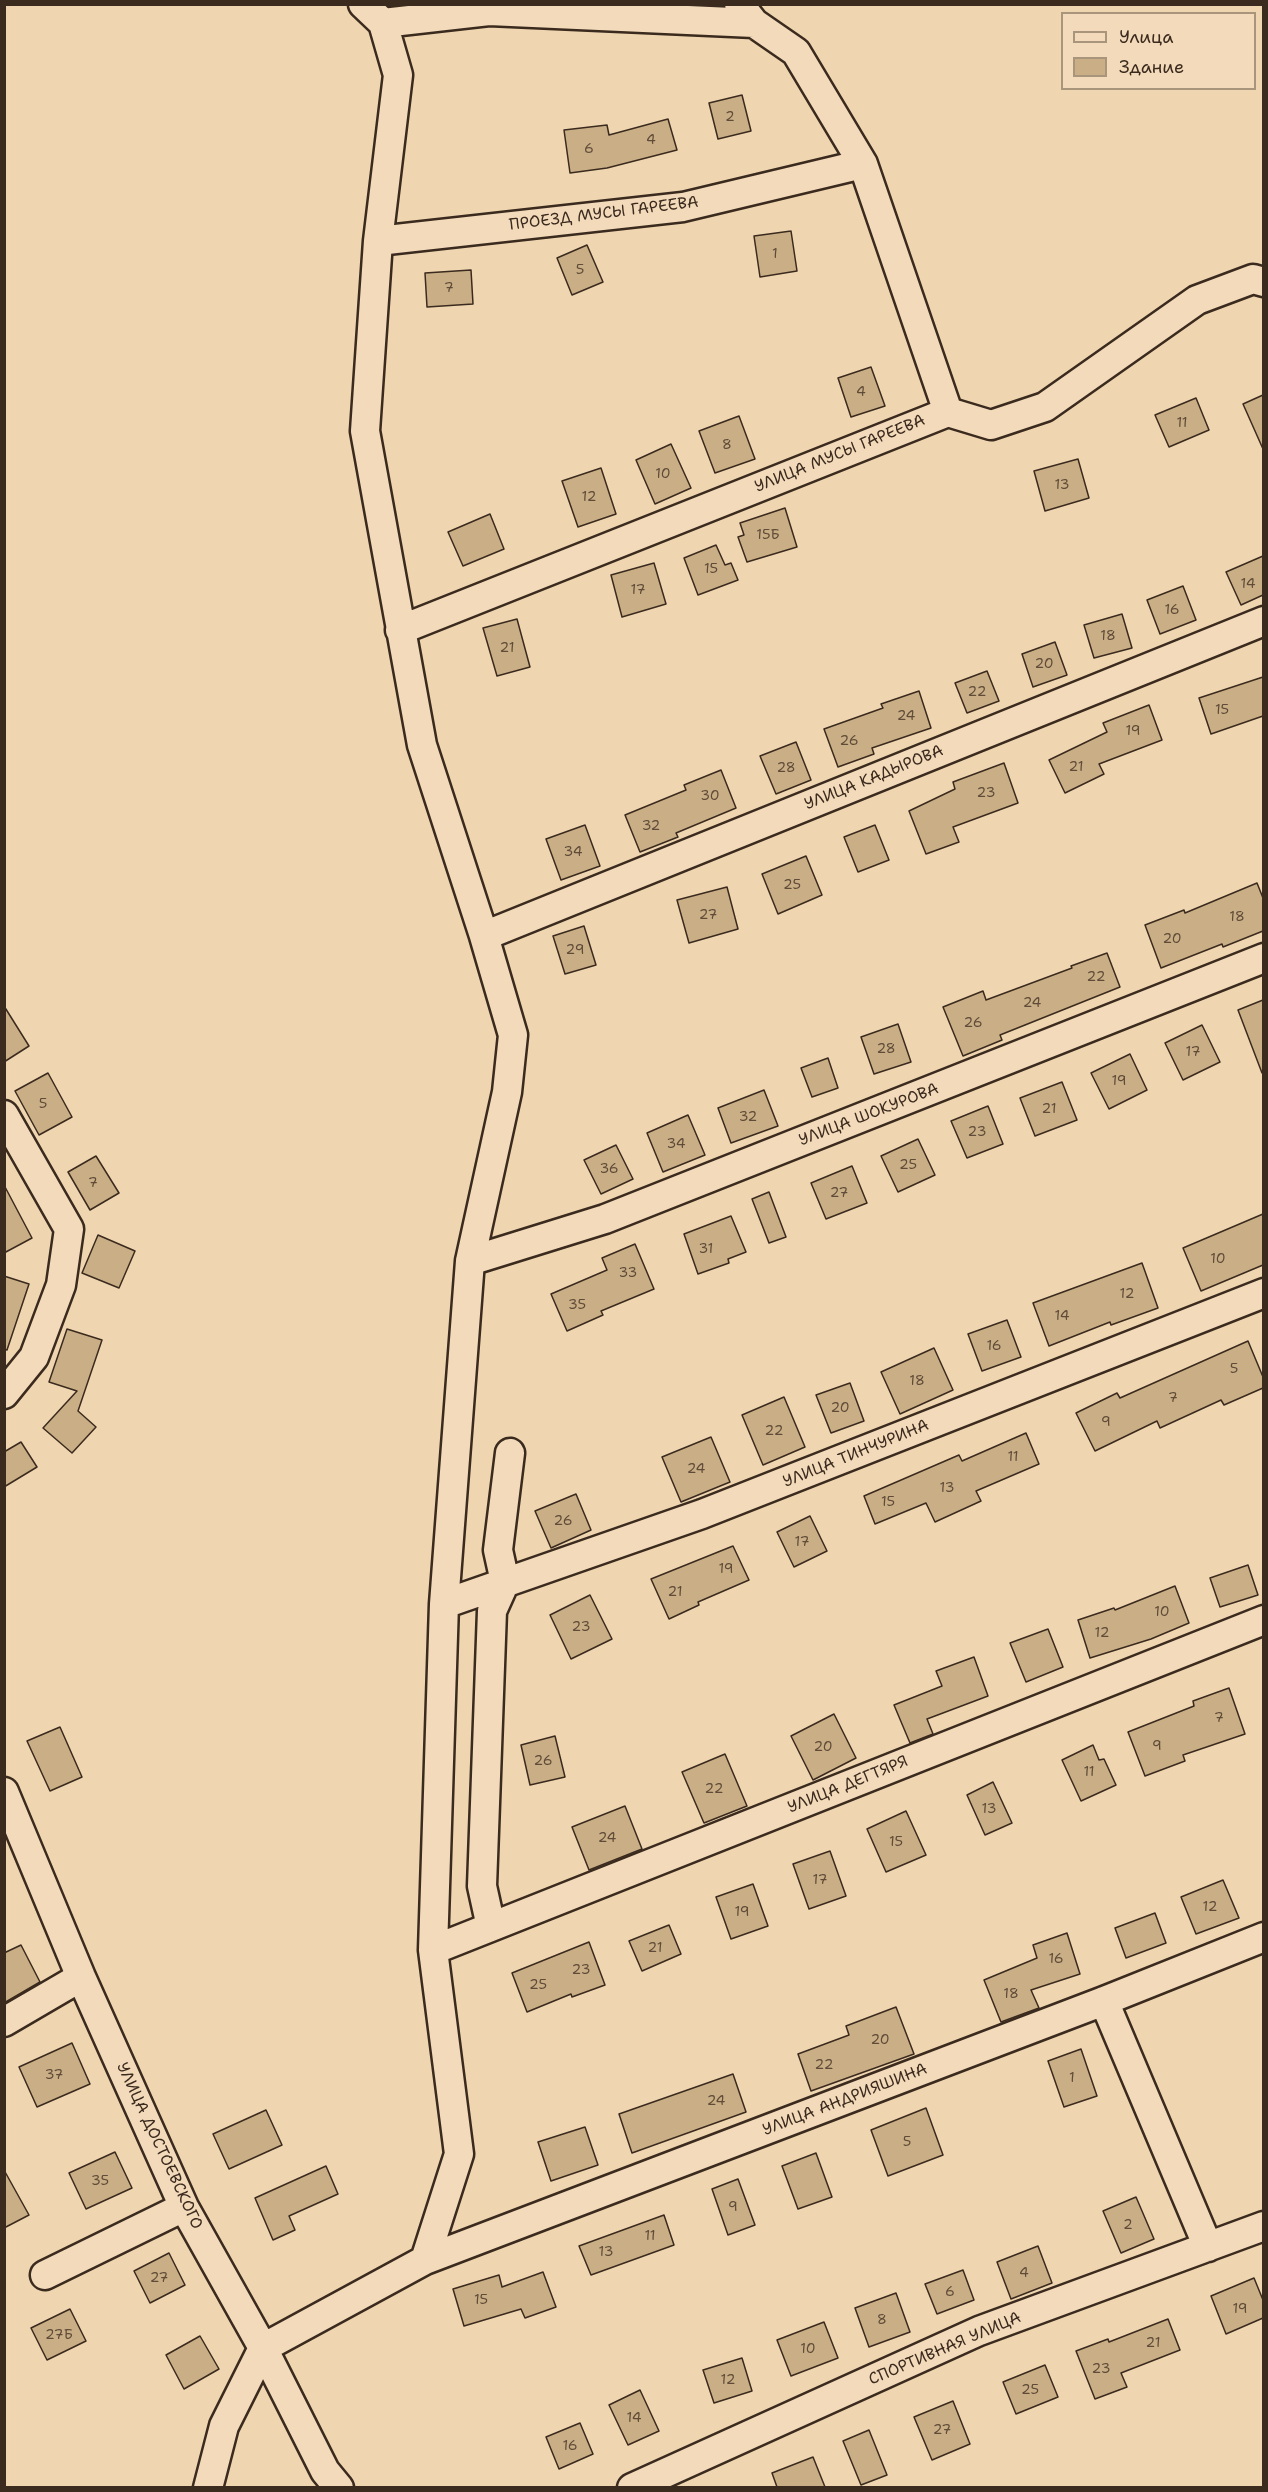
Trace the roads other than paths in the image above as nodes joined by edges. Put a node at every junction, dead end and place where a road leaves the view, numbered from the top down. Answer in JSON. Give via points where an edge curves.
{"nodes":[{"id":1,"x":373,"y":14,"type":"edge"},
{"id":2,"x":746,"y":14,"type":"edge"},
{"id":3,"x":863,"y":164,"type":"junction"},
{"id":4,"x":378,"y":241,"type":"junction"},
{"id":5,"x":1263,"y":282,"type":"edge"},
{"id":6,"x":948,"y":412,"type":"junction"},
{"id":7,"x":1263,"y":621,"type":"edge"},
{"id":8,"x":400,"y":630,"type":"junction"},
{"id":9,"x":484,"y":936,"type":"junction"},
{"id":10,"x":1263,"y":958,"type":"edge"},
{"id":11,"x":4,"y":1115,"type":"edge"},
{"id":12,"x":470,"y":1261,"type":"junction"},
{"id":13,"x":1263,"y":1293,"type":"edge"},
{"id":14,"x":4,"y":1394,"type":"edge"},
{"id":15,"x":510,"y":1453,"type":"dead end"},
{"id":16,"x":505,"y":1582,"type":"junction"},
{"id":17,"x":444,"y":1604,"type":"junction"},
{"id":18,"x":1263,"y":1620,"type":"edge"},
{"id":19,"x":4,"y":1792,"type":"edge"},
{"id":20,"x":490,"y":1927,"type":"junction"},
{"id":21,"x":1263,"y":1937,"type":"edge"},
{"id":22,"x":433,"y":1950,"type":"junction"},
{"id":23,"x":81,"y":1977,"type":"junction"},
{"id":24,"x":1104,"y":2001,"type":"junction"},
{"id":25,"x":4,"y":2022,"type":"edge"},
{"id":26,"x":184,"y":2207,"type":"junction"},
{"id":27,"x":1263,"y":2226,"type":"edge"},
{"id":28,"x":1208,"y":2247,"type":"junction"},
{"id":29,"x":425,"y":2260,"type":"junction"},
{"id":30,"x":45,"y":2275,"type":"dead end"},
{"id":31,"x":263,"y":2348,"type":"junction"},
{"id":32,"x":646,"y":2486,"type":"edge"},
{"id":33,"x":208,"y":2487,"type":"edge"},
{"id":34,"x":339,"y":2487,"type":"edge"}],
"edges":[{"from":1,"to":2,"type":"street"},
{"from":1,"to":4,"type":"street","via":[[398,75]]},
{"from":2,"to":3,"type":"street","via":[[795,52]]},
{"from":3,"to":4,"type":"street","name":"ПРОЕЗД МУСЫ ГАРЕЕВА","via":[[682,207]]},
{"from":3,"to":6,"type":"street"},
{"from":4,"to":8,"type":"street","via":[[365,431]]},
{"from":5,"to":6,"type":"street","name":"УЛИЦА МУСЫ ГАРЕЕВА","via":[[1253,279],[1197,300],[1045,407],[991,425]]},
{"from":6,"to":8,"type":"street","name":"УЛИЦА МУСЫ ГАРЕЕВА"},
{"from":7,"to":9,"type":"street","name":"УЛИЦА КАДЫРОВА"},
{"from":8,"to":9,"type":"street","via":[[422,745]]},
{"from":9,"to":12,"type":"street","via":[[513,1035],[507,1092]]},
{"from":10,"to":12,"type":"street","name":"УЛИЦА ШОКУРОВА","via":[[604,1219]]},
{"from":11,"to":14,"type":"street","via":[[69,1229],[61,1285],[34,1357]]},
{"from":12,"to":17,"type":"street"},
{"from":13,"to":16,"type":"street","name":"УЛИЦА ТИНЧУРИНА","via":[[702,1514]]},
{"from":15,"to":16,"type":"street","via":[[498,1550]]},
{"from":16,"to":17,"type":"street","name":"УЛИЦА ТИНЧУРИНА"},
{"from":16,"to":20,"type":"street","via":[[492,1611],[482,1886]]},
{"from":17,"to":22,"type":"street"},
{"from":18,"to":20,"type":"street","name":"УЛИЦА ДЕГТЯРЯ"},
{"from":19,"to":23,"type":"street","name":"УЛИЦА ДОСТОЕВСКОГО"},
{"from":20,"to":22,"type":"street","name":"УЛИЦА ДЕГТЯРЯ"},
{"from":21,"to":24,"type":"street","name":"УЛИЦА АНДРИЯШИНА"},
{"from":22,"to":29,"type":"street","via":[[459,2154]]},
{"from":23,"to":25,"type":"street"},
{"from":23,"to":26,"type":"street","name":"УЛИЦА ДОСТОЕВСКОГО"},
{"from":24,"to":28,"type":"street"},
{"from":24,"to":29,"type":"street","name":"УЛИЦА АНДРИЯШИНА"},
{"from":26,"to":30,"type":"street"},
{"from":26,"to":31,"type":"street","name":"УЛИЦА ДОСТОЕВСКОГО"},
{"from":27,"to":28,"type":"street","name":"СПОРТИВНАЯ УЛИЦА"},
{"from":28,"to":32,"type":"street","name":"СПОРТИВНАЯ УЛИЦА","via":[[979,2331]]},
{"from":29,"to":31,"type":"street","name":"УЛИЦА АНДРИЯШИНА"},
{"from":31,"to":33,"type":"street","via":[[224,2426]]},
{"from":31,"to":34,"type":"street","name":"УЛИЦА ДОСТОЕВСКОГО","via":[[325,2471]]}]}
